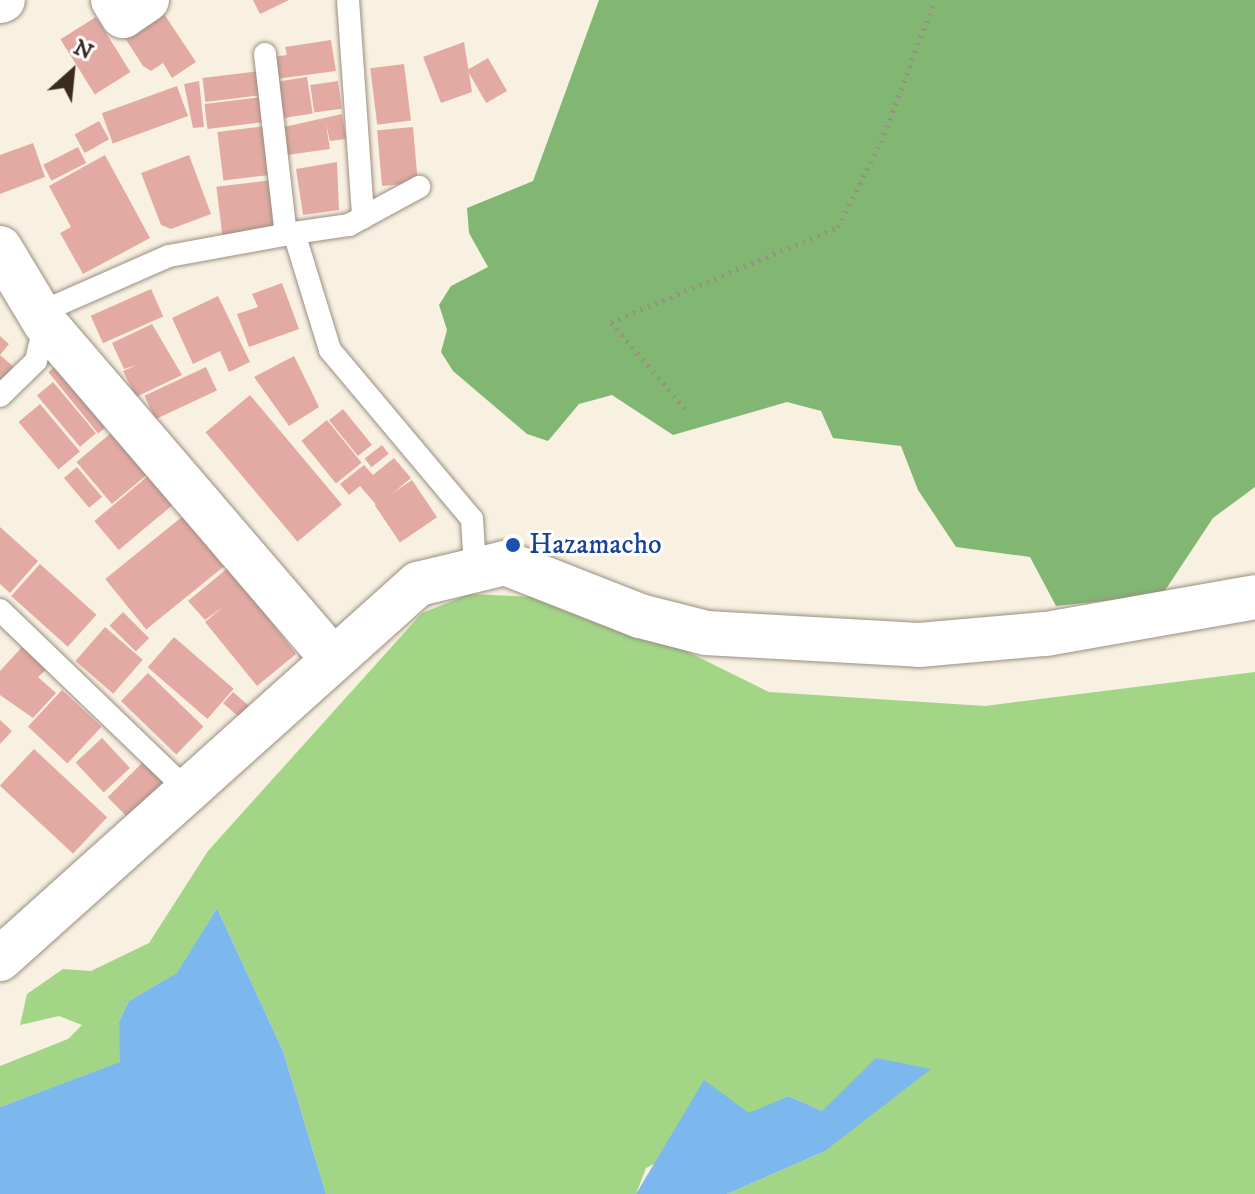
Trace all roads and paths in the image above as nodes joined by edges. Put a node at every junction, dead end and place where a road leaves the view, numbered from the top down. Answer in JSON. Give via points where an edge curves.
{"nodes":[{"id":1,"x":113,"y":0,"type":"edge"},
{"id":2,"x":147,"y":0,"type":"edge"},
{"id":3,"x":348,"y":0,"type":"edge"},
{"id":4,"x":935,"y":0,"type":"edge"},
{"id":5,"x":265,"y":54,"type":"dead end"},
{"id":6,"x":419,"y":187,"type":"dead end"},
{"id":7,"x":363,"y":217,"type":"junction"},
{"id":8,"x":290,"y":234,"type":"junction"},
{"id":9,"x":0,"y":248,"type":"edge"},
{"id":10,"x":42,"y":318,"type":"junction"},
{"id":11,"x":0,"y":396,"type":"edge"},
{"id":12,"x":685,"y":409,"type":"dead end"},
{"id":13,"x":475,"y":568,"type":"junction"},
{"id":14,"x":1255,"y":597,"type":"edge"},
{"id":15,"x":0,"y":610,"type":"edge"},
{"id":16,"x":332,"y":658,"type":"junction"},
{"id":17,"x":186,"y":789,"type":"junction"},
{"id":18,"x":0,"y":959,"type":"edge"}],
"edges":[{"from":1,"to":2,"type":"street","via":[[123,16]]},
{"from":3,"to":7,"type":"lane"},
{"from":4,"to":12,"type":"path","via":[[881,142],[838,227],[611,322]]},
{"from":5,"to":8,"type":"lane"},
{"from":6,"to":7,"type":"lane"},
{"from":7,"to":8,"type":"lane"},
{"from":8,"to":10,"type":"lane","via":[[169,256]]},
{"from":8,"to":13,"type":"lane","via":[[330,350],[472,519]]},
{"from":9,"to":10,"type":"street"},
{"from":10,"to":11,"type":"lane","via":[[36,361]]},
{"from":10,"to":16,"type":"street"},
{"from":13,"to":14,"type":"street","via":[[505,563],[640,616],[706,633],[919,645],[1046,634]]},
{"from":13,"to":16,"type":"street","via":[[418,584]]},
{"from":15,"to":17,"type":"lane"},
{"from":16,"to":17,"type":"street"},
{"from":17,"to":18,"type":"street"}]}
